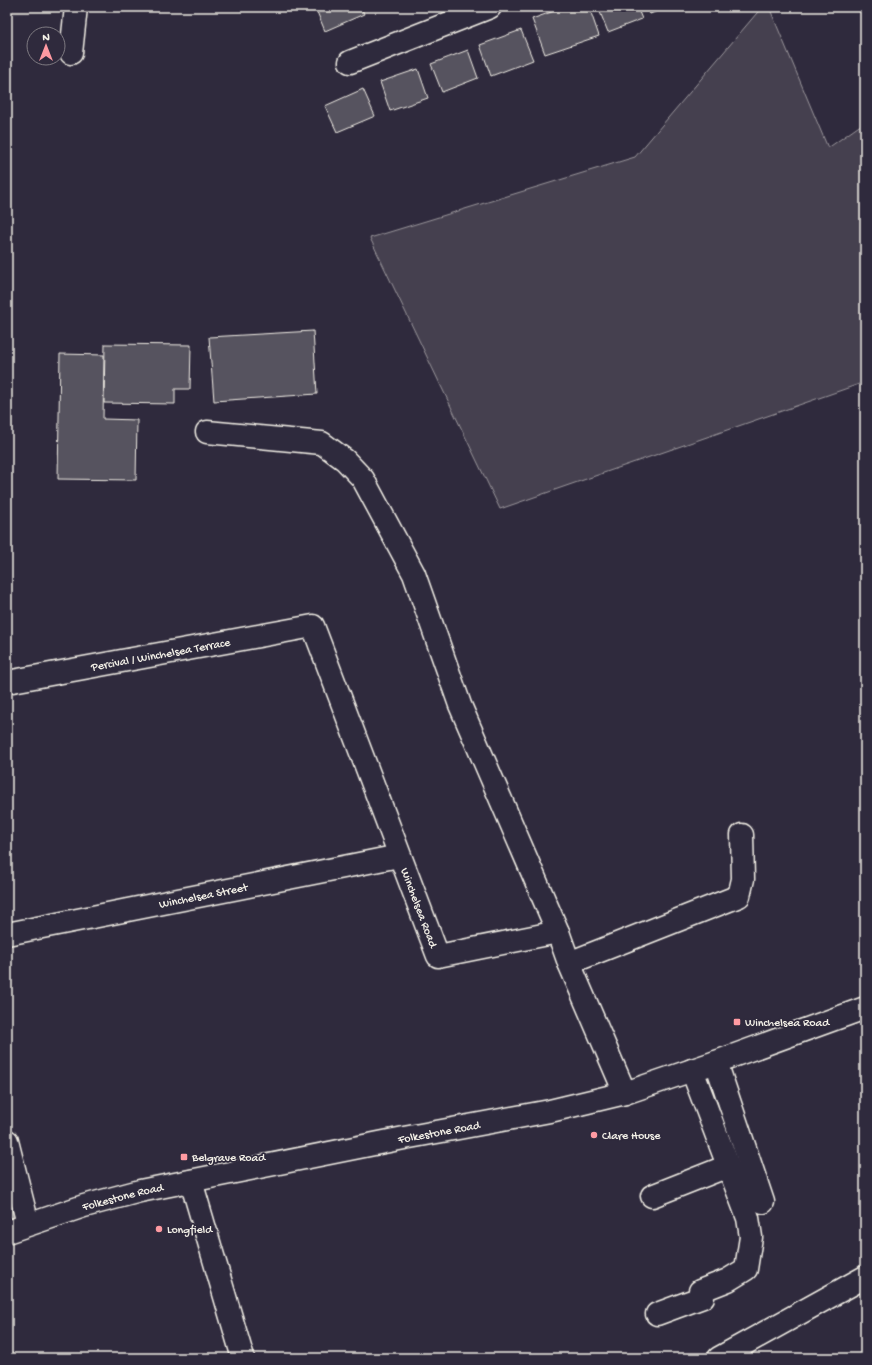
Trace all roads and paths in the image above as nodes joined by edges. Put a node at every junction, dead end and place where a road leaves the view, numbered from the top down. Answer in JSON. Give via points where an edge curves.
{"nodes":[{"id":1,"x":76,"y":7,"type":"edge"},
{"id":2,"x":490,"y":7,"type":"edge"},
{"id":3,"x":72,"y":53,"type":"dead end"},
{"id":4,"x":350,"y":62,"type":"dead end"},
{"id":5,"x":207,"y":432,"type":"dead end"},
{"id":6,"x":313,"y":626,"type":"joint"},
{"id":7,"x":7,"y":682,"type":"edge"},
{"id":8,"x":742,"y":835,"type":"dead end"},
{"id":9,"x":399,"y":856,"type":"junction"},
{"id":10,"x":558,"y":932,"type":"junction"},
{"id":11,"x":7,"y":934,"type":"edge"},
{"id":12,"x":569,"y":963,"type":"junction"},
{"id":13,"x":865,"y":1008,"type":"edge"},
{"id":14,"x":716,"y":1062,"type":"junction"},
{"id":15,"x":692,"y":1070,"type":"junction"},
{"id":16,"x":625,"y":1093,"type":"junction"},
{"id":17,"x":7,"y":1141,"type":"edge"},
{"id":18,"x":728,"y":1166,"type":"junction"},
{"id":19,"x":191,"y":1181,"type":"junction"},
{"id":20,"x":652,"y":1196,"type":"dead end"},
{"id":21,"x":763,"y":1202,"type":"dead end"},
{"id":22,"x":28,"y":1224,"type":"junction"},
{"id":23,"x":7,"y":1232,"type":"edge"},
{"id":24,"x":865,"y":1277,"type":"edge"},
{"id":25,"x":656,"y":1314,"type":"dead end"},
{"id":26,"x":242,"y":1358,"type":"edge"},
{"id":27,"x":719,"y":1358,"type":"edge"}],
"edges":[{"from":1,"to":3,"type":"street"},
{"from":2,"to":4,"type":"street"},
{"from":5,"to":10,"type":"street","via":[[322,443],[345,460],[363,479],[414,574],[460,705]]},
{"from":6,"to":7,"type":"street","name":"Percival / Winchelsea Terrace"},
{"from":6,"to":9,"type":"street","name":"Winchelsea Road"},
{"from":8,"to":12,"type":"street","via":[[743,879],[739,896]]},
{"from":9,"to":10,"type":"street","name":"Winchelsea Road","via":[[438,956]]},
{"from":9,"to":11,"type":"street","name":"Winchelsea Street"},
{"from":10,"to":12,"type":"street"},
{"from":12,"to":16,"type":"street"},
{"from":13,"to":14,"type":"street","name":"Folkestone Road"},
{"from":14,"to":15,"type":"street","name":"Folkestone Road"},
{"from":14,"to":21,"type":"street"},
{"from":15,"to":16,"type":"street","name":"Folkestone Road"},
{"from":15,"to":18,"type":"street"},
{"from":16,"to":19,"type":"street","name":"Folkestone Road","via":[[550,1111]]},
{"from":17,"to":22,"type":"street"},
{"from":18,"to":20,"type":"street"},
{"from":18,"to":25,"type":"street","via":[[748,1218],[751,1237],[746,1269],[728,1280],[700,1291],[703,1297]]},
{"from":19,"to":22,"type":"street","name":"Folkestone Road","via":[[133,1192]]},
{"from":19,"to":26,"type":"street"},
{"from":22,"to":23,"type":"street","name":"Folkestone Road"},
{"from":24,"to":27,"type":"street"}]}
